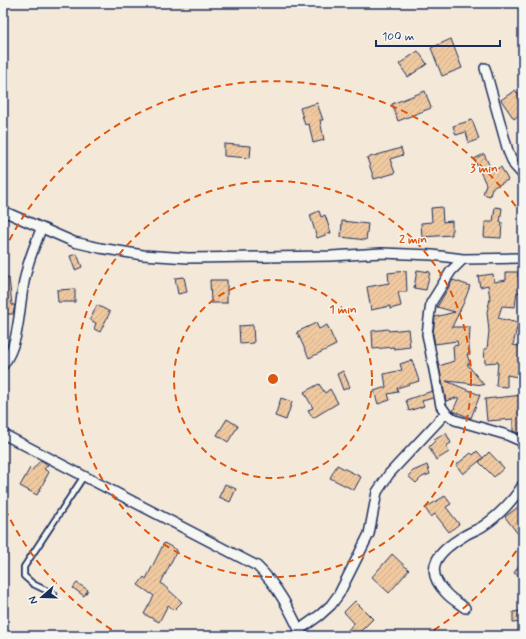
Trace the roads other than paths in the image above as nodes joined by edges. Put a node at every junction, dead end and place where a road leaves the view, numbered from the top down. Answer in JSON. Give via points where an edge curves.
{"nodes":[{"id":1,"x":485,"y":68,"type":"dead end"},
{"id":2,"x":523,"y":175,"type":"edge"},
{"id":3,"x":3,"y":211,"type":"edge"},
{"id":4,"x":41,"y":229,"type":"junction"},
{"id":5,"x":523,"y":258,"type":"edge"},
{"id":6,"x":463,"y":259,"type":"junction"},
{"id":7,"x":3,"y":365,"type":"edge"},
{"id":8,"x":446,"y":413,"type":"junction"},
{"id":9,"x":3,"y":434,"type":"edge"},
{"id":10,"x":523,"y":442,"type":"edge"},
{"id":11,"x":84,"y":476,"type":"junction"},
{"id":12,"x":523,"y":484,"type":"edge"},
{"id":13,"x":54,"y":594,"type":"dead end"},
{"id":14,"x":465,"y":608,"type":"dead end"},
{"id":15,"x":300,"y":633,"type":"edge"}],
"edges":[{"from":1,"to":2,"type":"street","via":[[508,151]]},
{"from":3,"to":4,"type":"street"},
{"from":4,"to":6,"type":"street","via":[[74,242],[143,255],[188,258],[382,253]]},
{"from":4,"to":7,"type":"street","via":[[26,273],[20,315],[10,356]]},
{"from":5,"to":6,"type":"street"},
{"from":6,"to":8,"type":"street","via":[[451,271],[430,303],[427,334],[441,406]]},
{"from":8,"to":10,"type":"street","via":[[455,420]]},
{"from":8,"to":15,"type":"street","via":[[388,474],[377,492],[369,534],[339,594],[331,605]]},
{"from":9,"to":11,"type":"street"},
{"from":11,"to":13,"type":"lane","via":[[24,567],[24,576],[33,584]]},
{"from":11,"to":15,"type":"street","via":[[257,566],[273,582]]},
{"from":12,"to":14,"type":"street","via":[[500,512],[440,553],[433,567],[435,578],[445,593]]}]}
